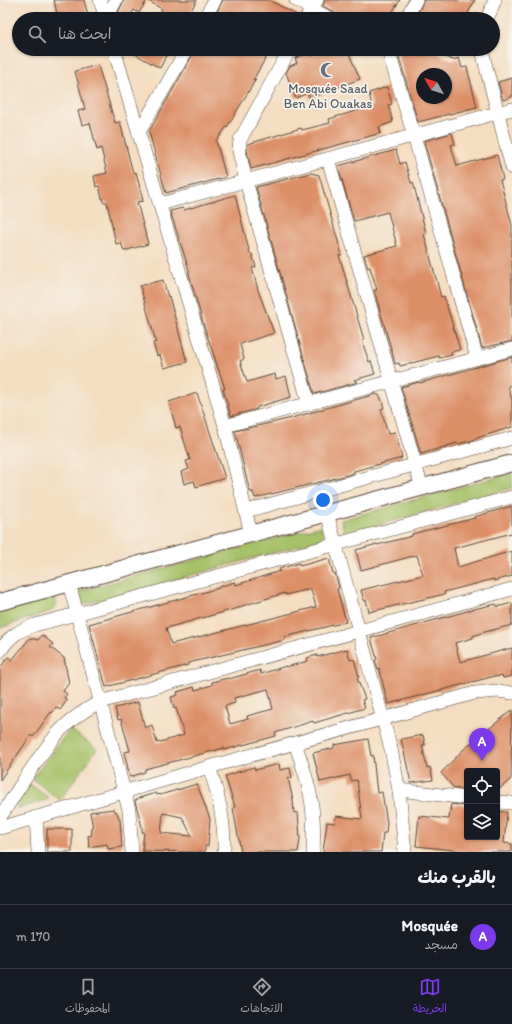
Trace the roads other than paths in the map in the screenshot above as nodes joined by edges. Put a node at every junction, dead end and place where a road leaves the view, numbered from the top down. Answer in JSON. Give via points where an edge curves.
{"nodes":[{"id":1,"x":100,"y":0,"type":"edge"},
{"id":2,"x":116,"y":0,"type":"edge"},
{"id":3,"x":215,"y":0,"type":"edge"},
{"id":4,"x":296,"y":0,"type":"edge"},
{"id":5,"x":416,"y":0,"type":"edge"},
{"id":6,"x":495,"y":0,"type":"edge"},
{"id":7,"x":311,"y":9,"type":"edge"},
{"id":8,"x":104,"y":12,"type":"edge"},
{"id":9,"x":110,"y":12,"type":"edge"},
{"id":10,"x":208,"y":12,"type":"edge"},
{"id":11,"x":410,"y":12,"type":"edge"},
{"id":12,"x":490,"y":12,"type":"edge"},
{"id":13,"x":116,"y":56,"type":"edge"},
{"id":14,"x":183,"y":56,"type":"edge"},
{"id":15,"x":286,"y":56,"type":"edge"},
{"id":16,"x":390,"y":56,"type":"edge"},
{"id":17,"x":484,"y":56,"type":"edge"},
{"id":18,"x":512,"y":110,"type":"edge"},
{"id":19,"x":498,"y":114,"type":"junction"},
{"id":20,"x":139,"y":132,"type":"junction"},
{"id":21,"x":414,"y":136,"type":"junction"},
{"id":22,"x":328,"y":159,"type":"junction"},
{"id":23,"x":512,"y":168,"type":"edge"},
{"id":24,"x":246,"y":181,"type":"junction"},
{"id":25,"x":160,"y":204,"type":"junction"},
{"id":26,"x":512,"y":349,"type":"edge"},
{"id":27,"x":477,"y":358,"type":"junction"},
{"id":28,"x":391,"y":381,"type":"junction"},
{"id":29,"x":309,"y":404,"type":"junction"},
{"id":30,"x":225,"y":426,"type":"junction"},
{"id":31,"x":512,"y":438,"type":"edge"},
{"id":32,"x":512,"y":463,"type":"edge"},
{"id":33,"x":415,"y":464,"type":"junction"},
{"id":34,"x":422,"y":488,"type":"junction"},
{"id":35,"x":512,"y":497,"type":"edge"},
{"id":36,"x":246,"y":511,"type":"junction"},
{"id":37,"x":327,"y":513,"type":"junction"},
{"id":38,"x":252,"y":534,"type":"junction"},
{"id":39,"x":336,"y":545,"type":"junction"},
{"id":40,"x":69,"y":583,"type":"junction"},
{"id":41,"x":512,"y":589,"type":"edge"},
{"id":42,"x":0,"y":602,"type":"edge"},
{"id":43,"x":77,"y":614,"type":"junction"},
{"id":44,"x":359,"y":631,"type":"junction"},
{"id":45,"x":0,"y":651,"type":"edge"},
{"id":46,"x":512,"y":693,"type":"edge"},
{"id":47,"x":100,"y":702,"type":"junction"},
{"id":48,"x":383,"y":718,"type":"junction"},
{"id":49,"x":295,"y":743,"type":"junction"},
{"id":50,"x":209,"y":767,"type":"junction"},
{"id":51,"x":399,"y":790,"type":"junction"},
{"id":52,"x":124,"y":791,"type":"junction"},
{"id":53,"x":464,"y":798,"type":"edge"},
{"id":54,"x":500,"y":802,"type":"edge"},
{"id":55,"x":512,"y":804,"type":"edge"},
{"id":56,"x":0,"y":817,"type":"edge"},
{"id":57,"x":36,"y":817,"type":"junction"},
{"id":58,"x":0,"y":828,"type":"edge"},
{"id":59,"x":38,"y":852,"type":"edge"},
{"id":60,"x":132,"y":852,"type":"edge"},
{"id":61,"x":224,"y":852,"type":"edge"},
{"id":62,"x":313,"y":852,"type":"edge"},
{"id":63,"x":405,"y":852,"type":"edge"}],
"edges":[{"from":1,"to":8,"type":"street"},
{"from":2,"to":9,"type":"street"},
{"from":3,"to":10,"type":"street"},
{"from":4,"to":7,"type":"street"},
{"from":5,"to":11,"type":"street"},
{"from":6,"to":12,"type":"street"},
{"from":13,"to":20,"type":"street"},
{"from":14,"to":20,"type":"street"},
{"from":15,"to":24,"type":"street","via":[[240,140],[239,151]]},
{"from":16,"to":21,"type":"street"},
{"from":17,"to":19,"type":"street"},
{"from":18,"to":19,"type":"street"},
{"from":19,"to":21,"type":"street"},
{"from":19,"to":23,"type":"street"},
{"from":20,"to":25,"type":"street"},
{"from":21,"to":22,"type":"street"},
{"from":21,"to":27,"type":"street"},
{"from":22,"to":24,"type":"street"},
{"from":22,"to":28,"type":"street"},
{"from":24,"to":25,"type":"street"},
{"from":24,"to":29,"type":"street"},
{"from":25,"to":30,"type":"street"},
{"from":26,"to":27,"type":"street"},
{"from":27,"to":28,"type":"street"},
{"from":28,"to":29,"type":"street"},
{"from":28,"to":33,"type":"street"},
{"from":29,"to":30,"type":"street"},
{"from":30,"to":36,"type":"street"},
{"from":31,"to":33,"type":"street"},
{"from":32,"to":34,"type":"street"},
{"from":33,"to":34,"type":"street"},
{"from":33,"to":36,"type":"street"},
{"from":34,"to":37,"type":"street"},
{"from":35,"to":39,"type":"street"},
{"from":36,"to":38,"type":"street"},
{"from":37,"to":38,"type":"street"},
{"from":37,"to":39,"type":"street"},
{"from":38,"to":40,"type":"street"},
{"from":39,"to":43,"type":"street"},
{"from":39,"to":44,"type":"street"},
{"from":40,"to":42,"type":"street"},
{"from":40,"to":43,"type":"street"},
{"from":41,"to":44,"type":"street"},
{"from":43,"to":45,"type":"street","via":[[18,631]]},
{"from":43,"to":47,"type":"street"},
{"from":44,"to":47,"type":"street"},
{"from":44,"to":48,"type":"street"},
{"from":46,"to":48,"type":"street","via":[[475,693]]},
{"from":47,"to":52,"type":"street"},
{"from":47,"to":56,"type":"street","via":[[84,710],[54,737]]},
{"from":48,"to":49,"type":"street"},
{"from":48,"to":51,"type":"street"},
{"from":49,"to":50,"type":"street"},
{"from":49,"to":62,"type":"street","via":[[311,799]]},
{"from":50,"to":52,"type":"street"},
{"from":50,"to":61,"type":"street","via":[[222,813]]},
{"from":51,"to":53,"type":"street"},
{"from":51,"to":63,"type":"street"},
{"from":52,"to":57,"type":"street"},
{"from":52,"to":60,"type":"street","via":[[129,810]]},
{"from":54,"to":55,"type":"street"},
{"from":57,"to":58,"type":"street"},
{"from":57,"to":59,"type":"street"}]}
